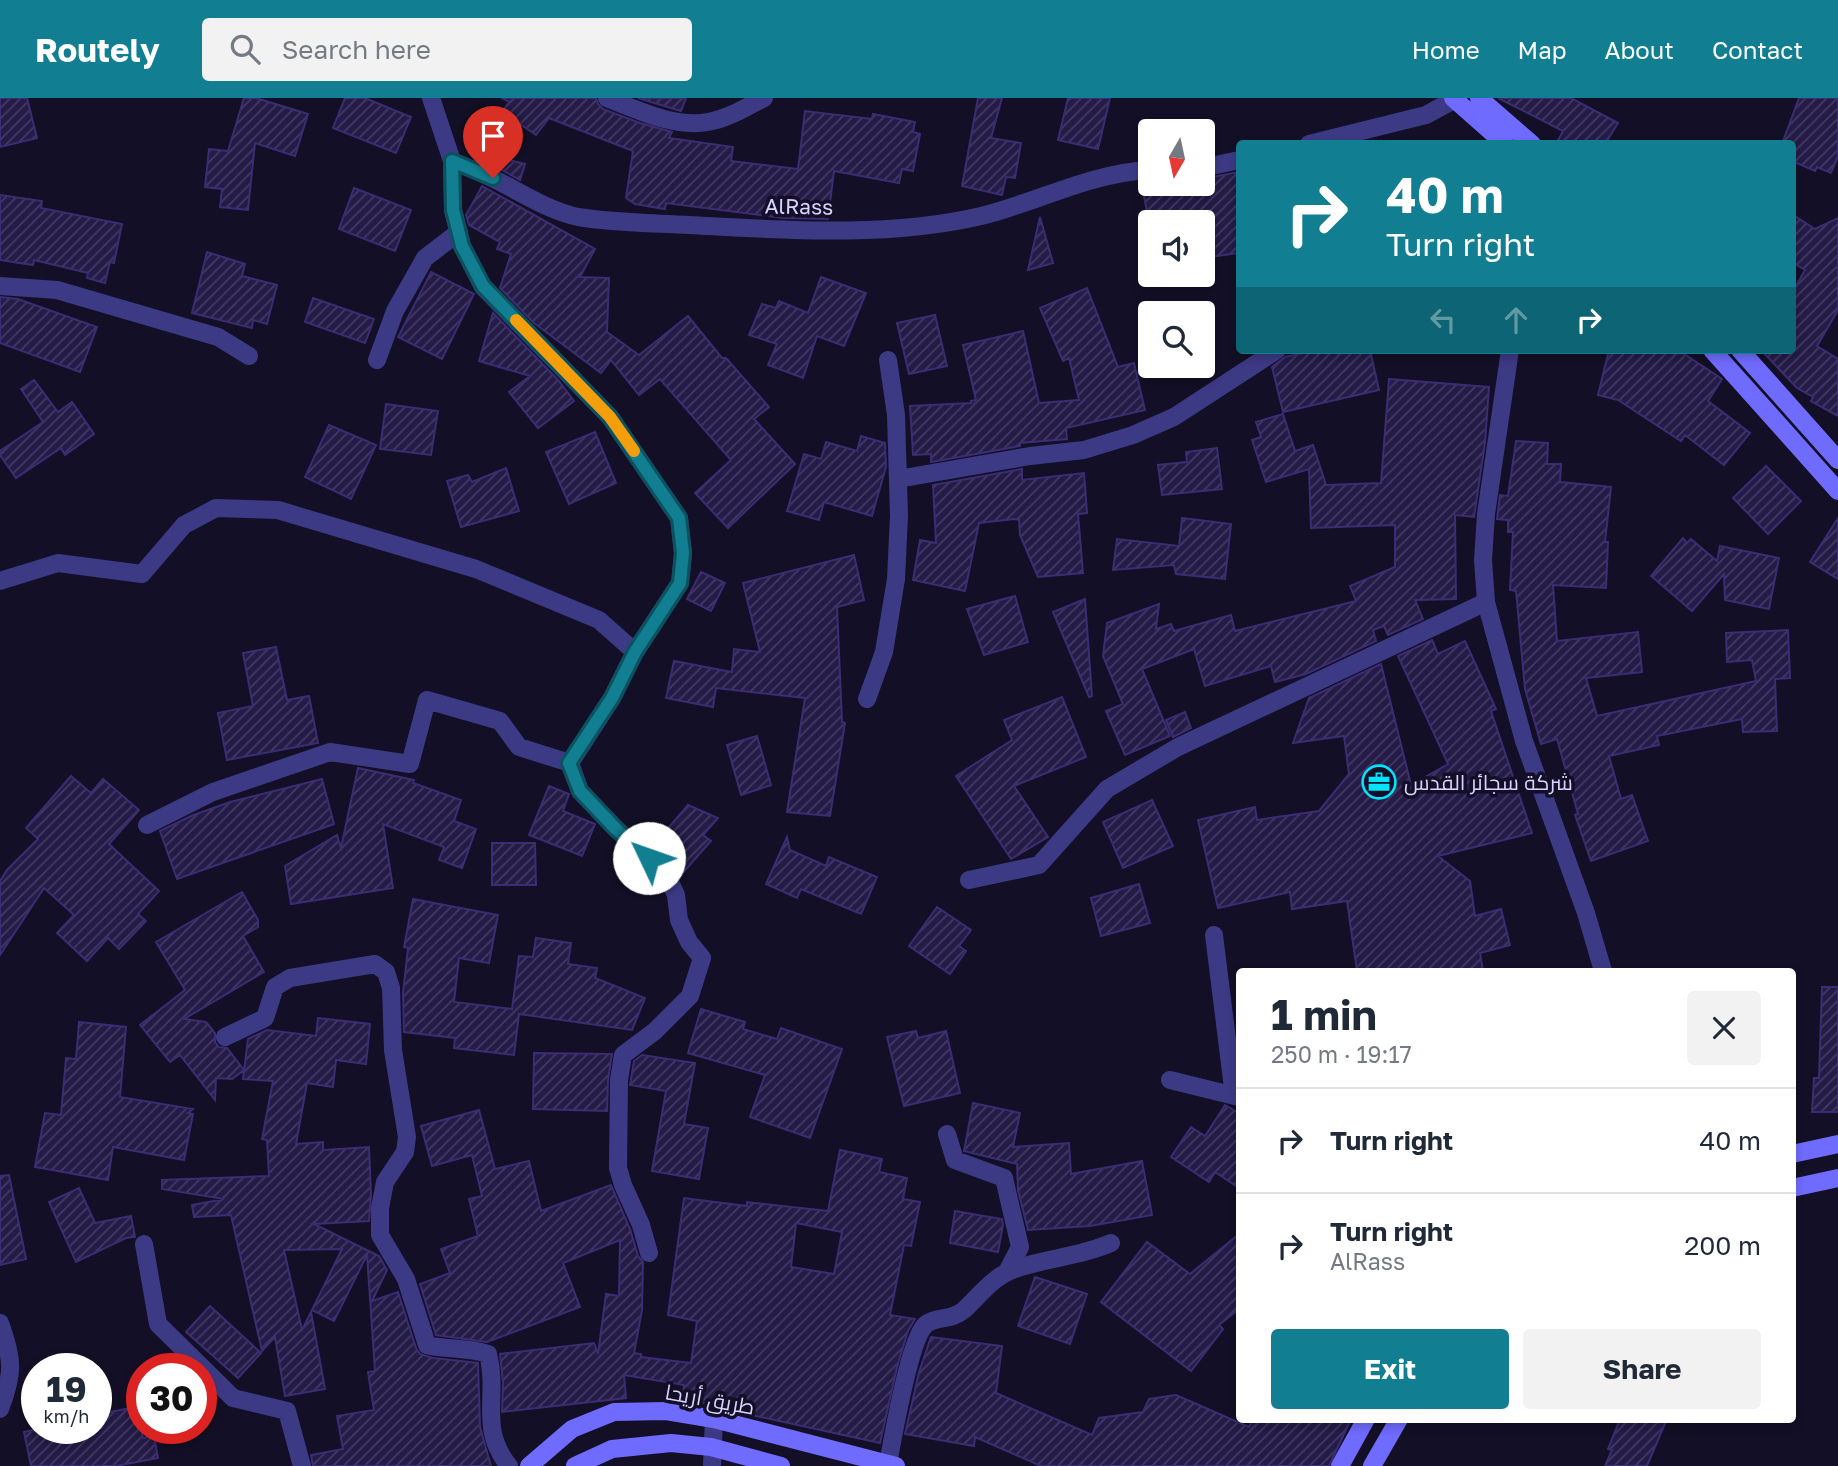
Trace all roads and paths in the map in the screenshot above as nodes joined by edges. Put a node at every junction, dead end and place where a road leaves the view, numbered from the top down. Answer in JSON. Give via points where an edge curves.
{"nodes":[{"id":1,"x":431,"y":98,"type":"edge"},
{"id":2,"x":607,"y":98,"type":"edge"},
{"id":3,"x":764,"y":98,"type":"edge"},
{"id":4,"x":1479,"y":98,"type":"edge"},
{"id":5,"x":1455,"y":99,"type":"edge"},
{"id":6,"x":1325,"y":140,"type":"edge"},
{"id":7,"x":1501,"y":140,"type":"edge"},
{"id":8,"x":1527,"y":140,"type":"edge"},
{"id":9,"x":452,"y":161,"type":"junction"},
{"id":10,"x":1236,"y":161,"type":"edge"},
{"id":11,"x":1215,"y":165,"type":"edge"},
{"id":12,"x":1138,"y":171,"type":"edge"},
{"id":13,"x":459,"y":232,"type":"junction"},
{"id":14,"x":0,"y":286,"type":"edge"},
{"id":15,"x":1270,"y":354,"type":"edge"},
{"id":16,"x":1509,"y":354,"type":"edge"},
{"id":17,"x":1716,"y":354,"type":"edge"},
{"id":18,"x":1744,"y":354,"type":"edge"},
{"id":19,"x":249,"y":356,"type":"dead end"},
{"id":20,"x":377,"y":360,"type":"dead end"},
{"id":21,"x":888,"y":360,"type":"dead end"},
{"id":22,"x":1838,"y":460,"type":"edge"},
{"id":23,"x":898,"y":479,"type":"junction"},
{"id":24,"x":1838,"y":491,"type":"edge"},
{"id":25,"x":0,"y":581,"type":"edge"},
{"id":26,"x":1486,"y":602,"type":"junction"},
{"id":27,"x":635,"y":652,"type":"junction"},
{"id":28,"x":867,"y":699,"type":"dead end"},
{"id":29,"x":569,"y":763,"type":"junction"},
{"id":30,"x":148,"y":825,"type":"dead end"},
{"id":31,"x":968,"y":880,"type":"dead end"},
{"id":32,"x":1214,"y":935,"type":"dead end"},
{"id":33,"x":1602,"y":968,"type":"edge"},
{"id":34,"x":225,"y":1037,"type":"dead end"},
{"id":35,"x":1170,"y":1080,"type":"dead end"},
{"id":36,"x":1236,"y":1097,"type":"edge"},
{"id":37,"x":947,"y":1134,"type":"dead end"},
{"id":38,"x":1838,"y":1144,"type":"edge"},
{"id":39,"x":1796,"y":1153,"type":"edge"},
{"id":40,"x":1838,"y":1178,"type":"edge"},
{"id":41,"x":1796,"y":1187,"type":"edge"},
{"id":42,"x":1111,"y":1243,"type":"dead end"},
{"id":43,"x":144,"y":1244,"type":"dead end"},
{"id":44,"x":649,"y":1253,"type":"dead end"},
{"id":45,"x":1007,"y":1272,"type":"junction"},
{"id":46,"x":0,"y":1323,"type":"edge"},
{"id":47,"x":0,"y":1409,"type":"edge"},
{"id":48,"x":714,"y":1419,"type":"junction"},
{"id":49,"x":1364,"y":1423,"type":"edge"},
{"id":50,"x":1397,"y":1423,"type":"edge"},
{"id":51,"x":711,"y":1447,"type":"junction"},
{"id":52,"x":892,"y":1465,"type":"edge"},
{"id":53,"x":302,"y":1466,"type":"edge"},
{"id":54,"x":509,"y":1466,"type":"edge"},
{"id":55,"x":529,"y":1466,"type":"edge"},
{"id":56,"x":575,"y":1466,"type":"edge"},
{"id":57,"x":712,"y":1466,"type":"edge"},
{"id":58,"x":781,"y":1466,"type":"edge"},
{"id":59,"x":1340,"y":1466,"type":"edge"},
{"id":60,"x":1372,"y":1466,"type":"edge"}],
"edges":[{"from":1,"to":9,"type":"street"},
{"from":2,"to":3,"type":"street","via":[[686,123],[709,122]]},
{"from":4,"to":8,"type":"main road"},
{"from":5,"to":6,"type":"street","via":[[1426,115]]},
{"from":5,"to":7,"type":"main road"},
{"from":9,"to":12,"type":"street","name":"AlRass","via":[[541,204],[577,216],[744,228],[859,229],[946,222]]},
{"from":9,"to":13,"type":"street","via":[[453,210]]},
{"from":10,"to":11,"type":"street"},
{"from":13,"to":20,"type":"street","via":[[425,258],[395,311]]},
{"from":13,"to":27,"type":"street","via":[[483,286],[610,417],[679,518],[680,583]]},
{"from":14,"to":19,"type":"street","via":[[57,290],[218,337]]},
{"from":15,"to":23,"type":"street","via":[[1174,418],[1133,435],[1084,450]]},
{"from":16,"to":26,"type":"street","via":[[1486,514]]},
{"from":17,"to":24,"type":"main road"},
{"from":18,"to":22,"type":"main road"},
{"from":21,"to":23,"type":"street"},
{"from":23,"to":28,"type":"street","via":[[896,579],[884,652]]},
{"from":25,"to":27,"type":"street","via":[[58,563],[142,574],[184,525],[216,508],[278,510],[476,569],[599,620]]},
{"from":26,"to":31,"type":"street","via":[[1178,747],[1107,789],[1040,865]]},
{"from":26,"to":33,"type":"street","via":[[1524,741]]},
{"from":27,"to":29,"type":"street","via":[[612,698]]},
{"from":29,"to":30,"type":"street","via":[[519,747],[500,721],[427,700],[410,764],[330,752],[213,792]]},
{"from":29,"to":44,"type":"street","via":[[580,791],[666,873],[676,895],[679,920],[702,958],[690,996],[623,1055],[618,1168]]},
{"from":32,"to":36,"type":"street"},
{"from":34,"to":54,"type":"street","via":[[265,1017],[275,987],[290,978],[375,964],[386,972],[391,988],[395,1071],[407,1137],[405,1152],[384,1182],[380,1235],[406,1279],[427,1345],[488,1354],[493,1371],[491,1427],[497,1451]]},
{"from":35,"to":36,"type":"street"},
{"from":37,"to":45,"type":"street","via":[[955,1160],[1004,1178],[1020,1247]]},
{"from":38,"to":39,"type":"main road"},
{"from":40,"to":41,"type":"main road"},
{"from":42,"to":45,"type":"street"},
{"from":43,"to":53,"type":"street","via":[[158,1324],[233,1398],[287,1411]]},
{"from":45,"to":52,"type":"street","via":[[961,1313],[930,1320],[922,1328],[903,1388]]},
{"from":46,"to":47,"type":"street","via":[[12,1374]]},
{"from":48,"to":51,"type":"street"},
{"from":48,"to":52,"type":"main road","name":"طريق أريحا"},
{"from":48,"to":55,"type":"main road","name":"طريق أريحا","via":[[666,1411],[614,1412],[572,1429]]},
{"from":49,"to":59,"type":"main road"},
{"from":50,"to":60,"type":"main road"},
{"from":51,"to":56,"type":"main road","via":[[671,1443],[612,1449]]},
{"from":51,"to":57,"type":"street"},
{"from":51,"to":58,"type":"main road"}]}
